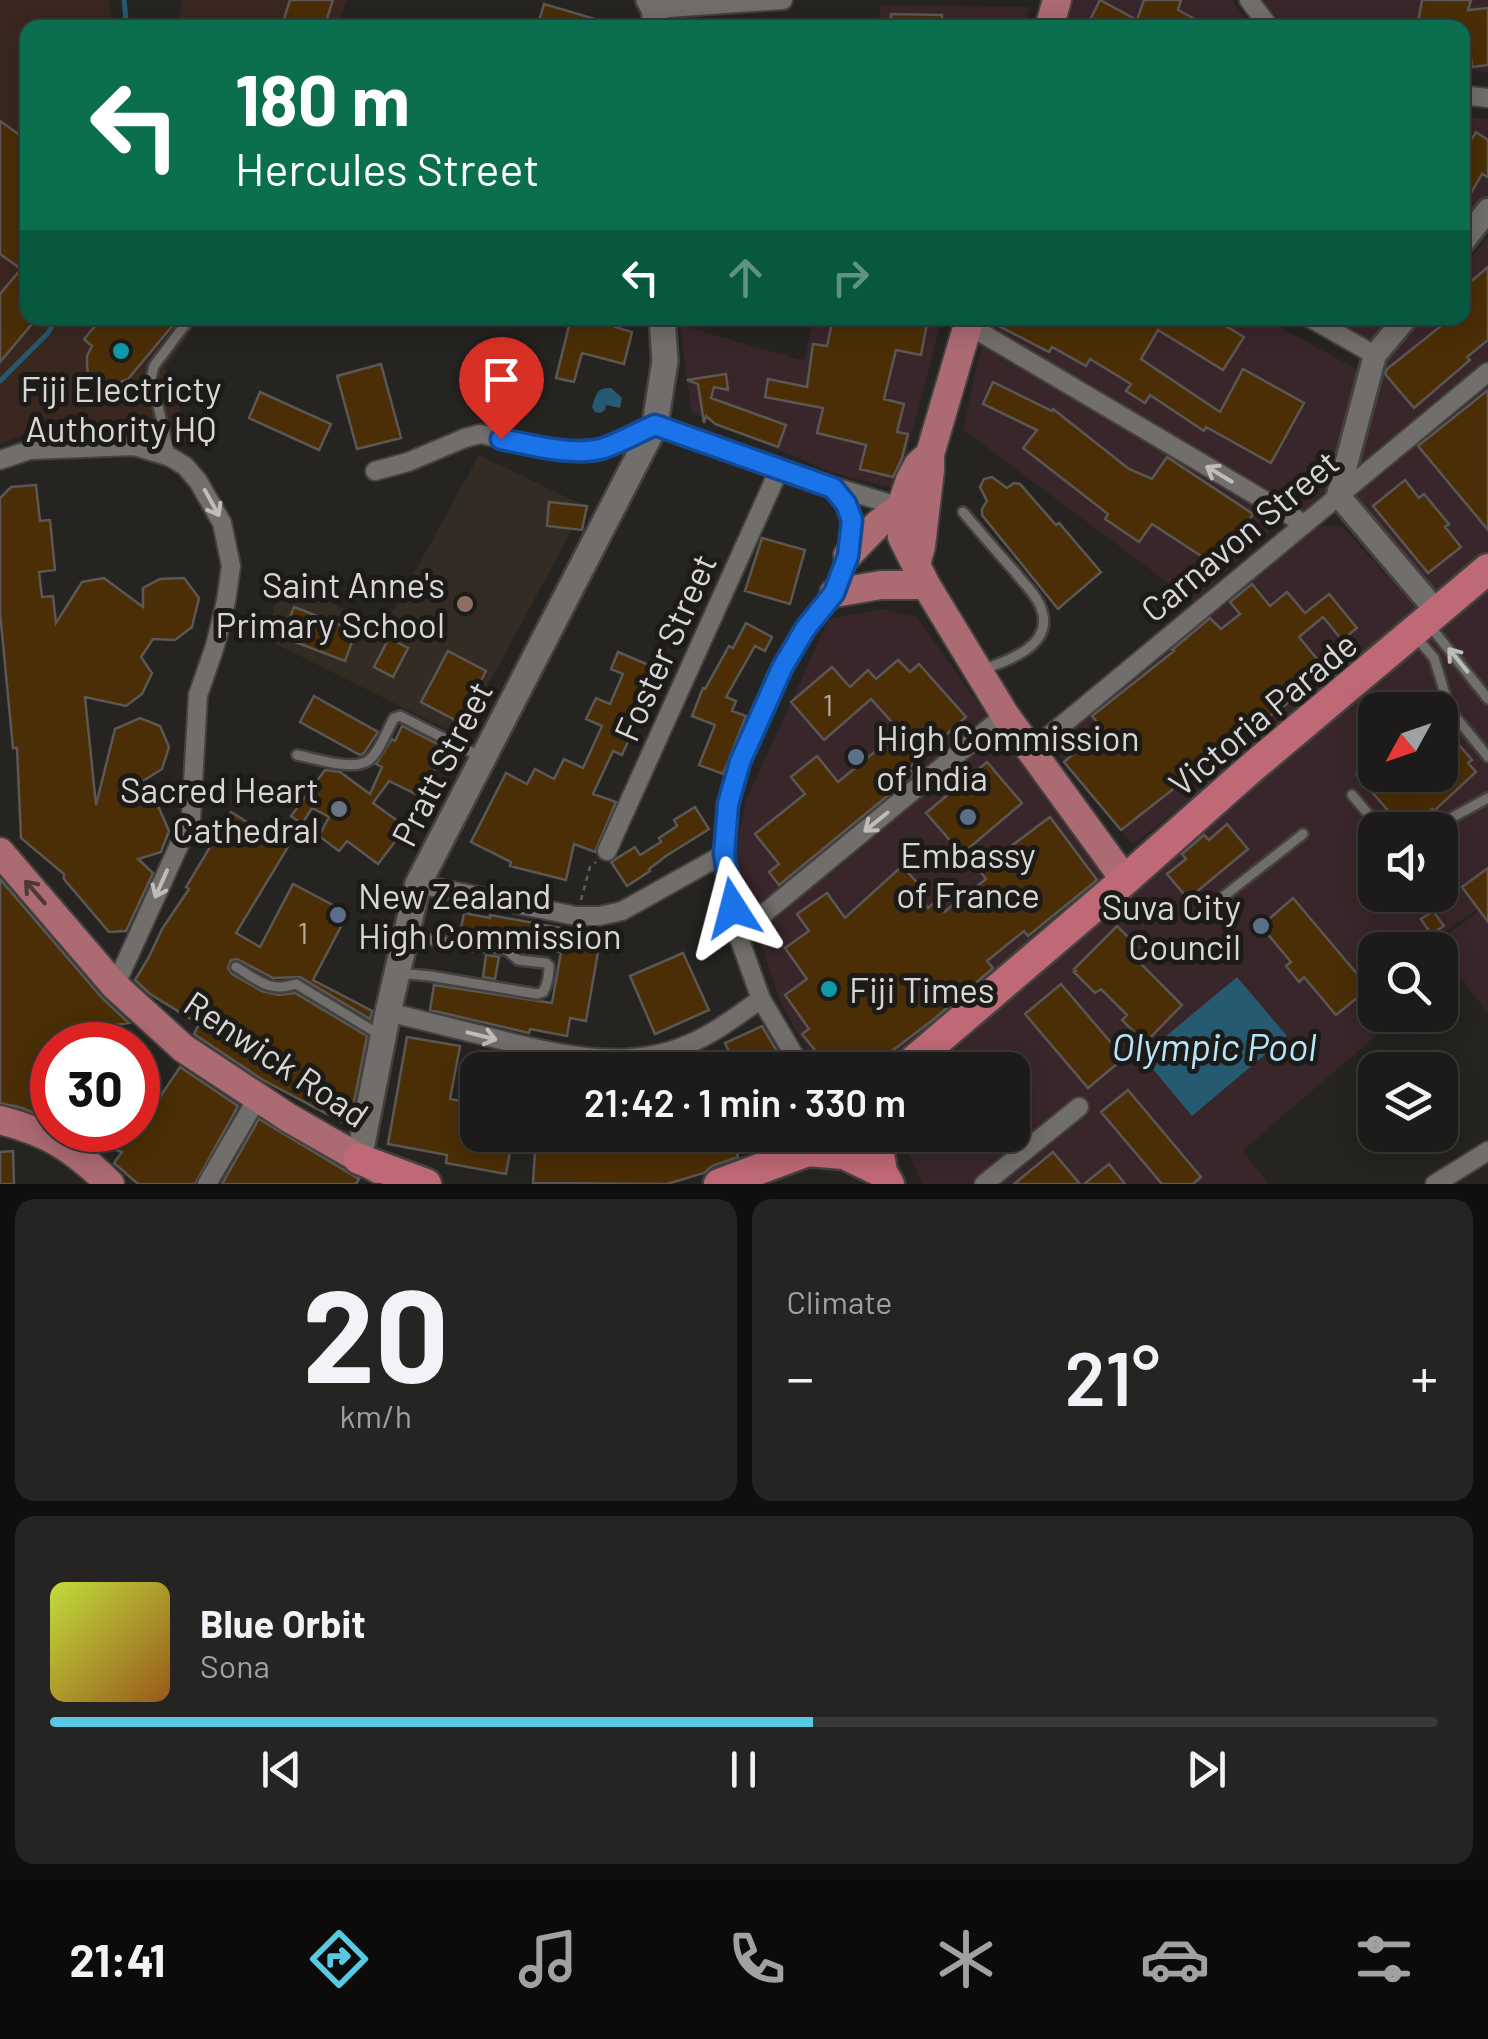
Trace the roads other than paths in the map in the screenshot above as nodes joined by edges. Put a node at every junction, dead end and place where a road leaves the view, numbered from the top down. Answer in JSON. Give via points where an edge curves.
{"nodes":[{"id":1,"x":783,"y":0,"type":"edge"},
{"id":2,"x":653,"y":12,"type":"edge"},
{"id":3,"x":1488,"y":210,"type":"edge"},
{"id":4,"x":1470,"y":233,"type":"edge"},
{"id":5,"x":185,"y":325,"type":"edge"},
{"id":6,"x":663,"y":325,"type":"edge"},
{"id":7,"x":968,"y":325,"type":"edge"},
{"id":8,"x":976,"y":325,"type":"edge"},
{"id":9,"x":1322,"y":325,"type":"edge"},
{"id":10,"x":1400,"y":325,"type":"edge"},
{"id":11,"x":1375,"y":355,"type":"junction"},
{"id":12,"x":1488,"y":372,"type":"edge"},
{"id":13,"x":655,"y":425,"type":"junction"},
{"id":14,"x":930,"y":454,"type":"junction"},
{"id":15,"x":170,"y":457,"type":"junction"},
{"id":16,"x":0,"y":460,"type":"edge"},
{"id":17,"x":779,"y":470,"type":"junction"},
{"id":18,"x":375,"y":472,"type":"dead end"},
{"id":19,"x":833,"y":488,"type":"junction"},
{"id":20,"x":1338,"y":495,"type":"junction"},
{"id":21,"x":901,"y":507,"type":"junction"},
{"id":22,"x":963,"y":512,"type":"dead end"},
{"id":23,"x":1303,"y":523,"type":"junction"},
{"id":24,"x":848,"y":556,"type":"junction"},
{"id":25,"x":921,"y":575,"type":"junction"},
{"id":26,"x":1486,"y":575,"type":"edge"},
{"id":27,"x":834,"y":593,"type":"junction"},
{"id":28,"x":1426,"y":623,"type":"junction"},
{"id":29,"x":978,"y":671,"type":"junction"},
{"id":30,"x":1488,"y":698,"type":"edge"},
{"id":31,"x":1006,"y":715,"type":"junction"},
{"id":32,"x":1032,"y":750,"type":"junction"},
{"id":33,"x":297,"y":755,"type":"dead end"},
{"id":34,"x":1488,"y":757,"type":"edge"},
{"id":35,"x":483,"y":758,"type":"junction"},
{"id":36,"x":1352,"y":795,"type":"dead end"},
{"id":37,"x":1488,"y":798,"type":"edge"},
{"id":38,"x":1367,"y":812,"type":"edge"},
{"id":39,"x":1458,"y":814,"type":"edge"},
{"id":40,"x":1303,"y":834,"type":"dead end"},
{"id":41,"x":607,"y":851,"type":"dead end"},
{"id":42,"x":0,"y":852,"type":"edge"},
{"id":43,"x":724,"y":854,"type":"junction"},
{"id":44,"x":1125,"y":880,"type":"junction"},
{"id":45,"x":418,"y":884,"type":"junction"},
{"id":46,"x":1205,"y":911,"type":"dead end"},
{"id":47,"x":738,"y":936,"type":"junction"},
{"id":48,"x":405,"y":937,"type":"junction"},
{"id":49,"x":137,"y":938,"type":"junction"},
{"id":50,"x":95,"y":962,"type":"junction"},
{"id":51,"x":236,"y":966,"type":"dead end"},
{"id":52,"x":397,"y":973,"type":"junction"},
{"id":53,"x":115,"y":986,"type":"junction"},
{"id":54,"x":761,"y":999,"type":"junction"},
{"id":55,"x":385,"y":1025,"type":"junction"},
{"id":56,"x":792,"y":1052,"type":"edge"},
{"id":57,"x":924,"y":1052,"type":"edge"},
{"id":58,"x":258,"y":1097,"type":"junction"},
{"id":59,"x":1079,"y":1108,"type":"dead end"},
{"id":60,"x":0,"y":1120,"type":"edge"},
{"id":61,"x":1488,"y":1151,"type":"edge"},
{"id":62,"x":793,"y":1152,"type":"edge"},
{"id":63,"x":838,"y":1152,"type":"edge"},
{"id":64,"x":880,"y":1152,"type":"edge"},
{"id":65,"x":359,"y":1158,"type":"junction"},
{"id":66,"x":886,"y":1178,"type":"edge"},
{"id":67,"x":110,"y":1184,"type":"edge"},
{"id":68,"x":207,"y":1184,"type":"edge"},
{"id":69,"x":400,"y":1184,"type":"edge"},
{"id":70,"x":426,"y":1184,"type":"edge"},
{"id":71,"x":720,"y":1184,"type":"edge"},
{"id":72,"x":984,"y":1184,"type":"edge"},
{"id":73,"x":1435,"y":1184,"type":"edge"}],
"edges":[{"from":1,"to":2,"type":"street"},
{"from":3,"to":4,"type":"street"},
{"from":5,"to":15,"type":"lane","via":[[151,378]]},
{"from":6,"to":13,"type":"main road","name":"Pratt Street","via":[[666,361]]},
{"from":7,"to":14,"type":"main road"},
{"from":23,"to":8,"type":"street","one_way":true},
{"from":9,"to":11,"type":"street"},
{"from":10,"to":11,"type":"street"},
{"from":11,"to":20,"type":"street"},
{"from":12,"to":20,"type":"street","name":"Carnavon Street"},
{"from":13,"to":17,"type":"street"},
{"from":13,"to":18,"type":"street","via":[[601,449],[540,447],[480,434]]},
{"from":13,"to":35,"type":"main road","name":"Pratt Street"},
{"from":14,"to":21,"type":"main road","via":[[918,465]]},
{"from":14,"to":25,"type":"main road"},
{"from":15,"to":16,"type":"street","via":[[134,446],[30,450]]},
{"from":15,"to":49,"type":"street","one_way":true,"via":[[211,500],[231,566],[198,695],[190,819]]},
{"from":17,"to":19,"type":"street"},
{"from":17,"to":41,"type":"street","name":"Foster Street"},
{"from":19,"to":21,"type":"street"},
{"from":19,"to":24,"type":"street","via":[[852,520]]},
{"from":20,"to":23,"type":"street","name":"Carnavon Street"},
{"from":20,"to":28,"type":"street"},
{"from":21,"to":24,"type":"main road"},
{"from":21,"to":25,"type":"main road","via":[[902,536]]},
{"from":22,"to":29,"type":"lane","via":[[1032,593],[1044,626],[1010,661]]},
{"from":23,"to":32,"type":"street","name":"Carnavon Street"},
{"from":24,"to":27,"type":"street"},
{"from":25,"to":27,"type":"main road"},
{"from":25,"to":29,"type":"main road"},
{"from":26,"to":28,"type":"highway","name":"Victoria Parade"},
{"from":27,"to":43,"type":"street","via":[[805,629],[761,710],[728,804]]},
{"from":30,"to":28,"type":"lane","one_way":true},
{"from":28,"to":34,"type":"lane","via":[[1450,710]]},
{"from":28,"to":44,"type":"highway","name":"Victoria Parade"},
{"from":29,"to":31,"type":"main road"},
{"from":31,"to":32,"type":"main road"},
{"from":31,"to":47,"type":"street","one_way":true},
{"from":32,"to":44,"type":"main road"},
{"from":33,"to":35,"type":"lane","via":[[364,763],[400,716]]},
{"from":35,"to":45,"type":"main road","name":"Pratt Street"},
{"from":36,"to":38,"type":"lane"},
{"from":37,"to":39,"type":"lane"},
{"from":40,"to":46,"type":"lane"},
{"from":50,"to":42,"type":"main road","name":"Renwick Road","one_way":true},
{"from":43,"to":45,"type":"street","via":[[622,911],[599,916]]},
{"from":43,"to":47,"type":"street"},
{"from":44,"to":57,"type":"highway","name":"Victoria Parade"},
{"from":45,"to":48,"type":"main road","name":"Pratt Street"},
{"from":47,"to":54,"type":"street"},
{"from":48,"to":52,"type":"main road","name":"Pratt Street"},
{"from":48,"to":52,"type":"lane","via":[[507,950],[518,960],[546,963],[546,987],[538,994]]},
{"from":49,"to":50,"type":"street"},
{"from":49,"to":53,"type":"street"},
{"from":50,"to":53,"type":"main road","name":"Renwick Road"},
{"from":51,"to":55,"type":"lane","via":[[270,988],[296,984]]},
{"from":52,"to":55,"type":"main road","name":"Pratt Street"},
{"from":53,"to":58,"type":"main road","name":"Renwick Road","via":[[183,1048]]},
{"from":55,"to":54,"type":"street","one_way":true,"via":[[589,1059],[634,1059],[688,1045]]},
{"from":54,"to":56,"type":"street"},
{"from":55,"to":65,"type":"main road","name":"Pratt Street"},
{"from":58,"to":65,"type":"main road","name":"Renwick Road"},
{"from":58,"to":68,"type":"street"},
{"from":59,"to":72,"type":"street"},
{"from":60,"to":67,"type":"main road","via":[[63,1143]]},
{"from":61,"to":73,"type":"street"},
{"from":62,"to":71,"type":"highway"},
{"from":63,"to":66,"type":"highway"},
{"from":64,"to":66,"type":"highway"},
{"from":65,"to":69,"type":"main road","name":"Renwick Road"},
{"from":65,"to":70,"type":"highway"}]}
